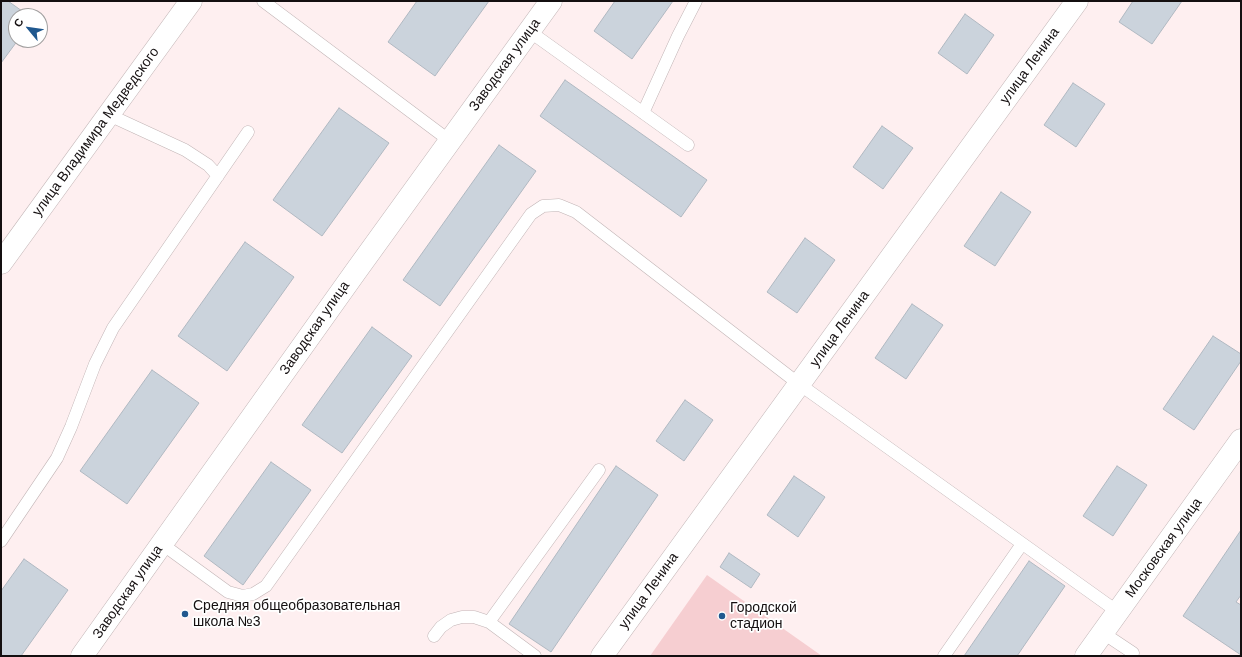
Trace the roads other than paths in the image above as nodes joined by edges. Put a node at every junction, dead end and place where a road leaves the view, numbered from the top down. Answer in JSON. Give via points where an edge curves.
{"nodes":[{"id":1,"x":191,"y":1,"type":"edge"},
{"id":2,"x":263,"y":1,"type":"edge"},
{"id":3,"x":551,"y":1,"type":"edge"},
{"id":4,"x":696,"y":1,"type":"edge"},
{"id":5,"x":1077,"y":1,"type":"edge"},
{"id":6,"x":529,"y":31,"type":"junction"},
{"id":7,"x":643,"y":112,"type":"junction"},
{"id":8,"x":109,"y":115,"type":"junction"},
{"id":9,"x":248,"y":132,"type":"dead end"},
{"id":10,"x":450,"y":141,"type":"junction"},
{"id":11,"x":688,"y":145,"type":"dead end"},
{"id":12,"x":218,"y":176,"type":"junction"},
{"id":13,"x":1,"y":263,"type":"edge"},
{"id":14,"x":799,"y":384,"type":"junction"},
{"id":15,"x":1241,"y":440,"type":"edge"},
{"id":16,"x":598,"y":470,"type":"dead end"},
{"id":17,"x":1,"y":541,"type":"edge"},
{"id":18,"x":162,"y":544,"type":"junction"},
{"id":19,"x":1022,"y":544,"type":"junction"},
{"id":20,"x":1118,"y":612,"type":"junction"},
{"id":21,"x":488,"y":622,"type":"junction"},
{"id":22,"x":1103,"y":633,"type":"junction"},
{"id":23,"x":434,"y":636,"type":"dead end"},
{"id":24,"x":1133,"y":655,"type":"edge"},
{"id":25,"x":82,"y":656,"type":"edge"},
{"id":26,"x":535,"y":656,"type":"edge"},
{"id":27,"x":602,"y":656,"type":"edge"},
{"id":28,"x":944,"y":656,"type":"edge"},
{"id":29,"x":1086,"y":656,"type":"edge"}],
"edges":[{"from":1,"to":8,"type":"street","name":"улица Владимира Медведского"},
{"from":2,"to":10,"type":"lane"},
{"from":3,"to":6,"type":"street","name":"Заводская улица"},
{"from":4,"to":7,"type":"lane"},
{"from":5,"to":14,"type":"street","name":"улица Ленина"},
{"from":6,"to":7,"type":"lane"},
{"from":6,"to":10,"type":"street","name":"Заводская улица"},
{"from":7,"to":11,"type":"lane"},
{"from":8,"to":12,"type":"lane","via":[[185,150],[208,165]]},
{"from":8,"to":13,"type":"street","name":"улица Владимира Медведского"},
{"from":9,"to":12,"type":"lane"},
{"from":10,"to":18,"type":"street","name":"Заводская улица"},
{"from":12,"to":17,"type":"lane","via":[[113,328],[95,364],[63,445]]},
{"from":14,"to":18,"type":"lane","via":[[576,212],[559,205],[543,206],[531,214],[266,586],[253,594],[243,596],[228,592]]},
{"from":14,"to":19,"type":"lane"},
{"from":14,"to":27,"type":"street","name":"улица Ленина"},
{"from":15,"to":20,"type":"street","name":"Московская улица"},
{"from":16,"to":21,"type":"lane"},
{"from":18,"to":25,"type":"street","name":"Заводская улица"},
{"from":19,"to":20,"type":"lane"},
{"from":19,"to":28,"type":"lane"},
{"from":20,"to":22,"type":"street","name":"Московская улица"},
{"from":21,"to":23,"type":"lane","via":[[474,617],[462,617],[451,620]]},
{"from":21,"to":26,"type":"lane"},
{"from":22,"to":24,"type":"lane"},
{"from":22,"to":29,"type":"street","name":"Московская улица"}]}
